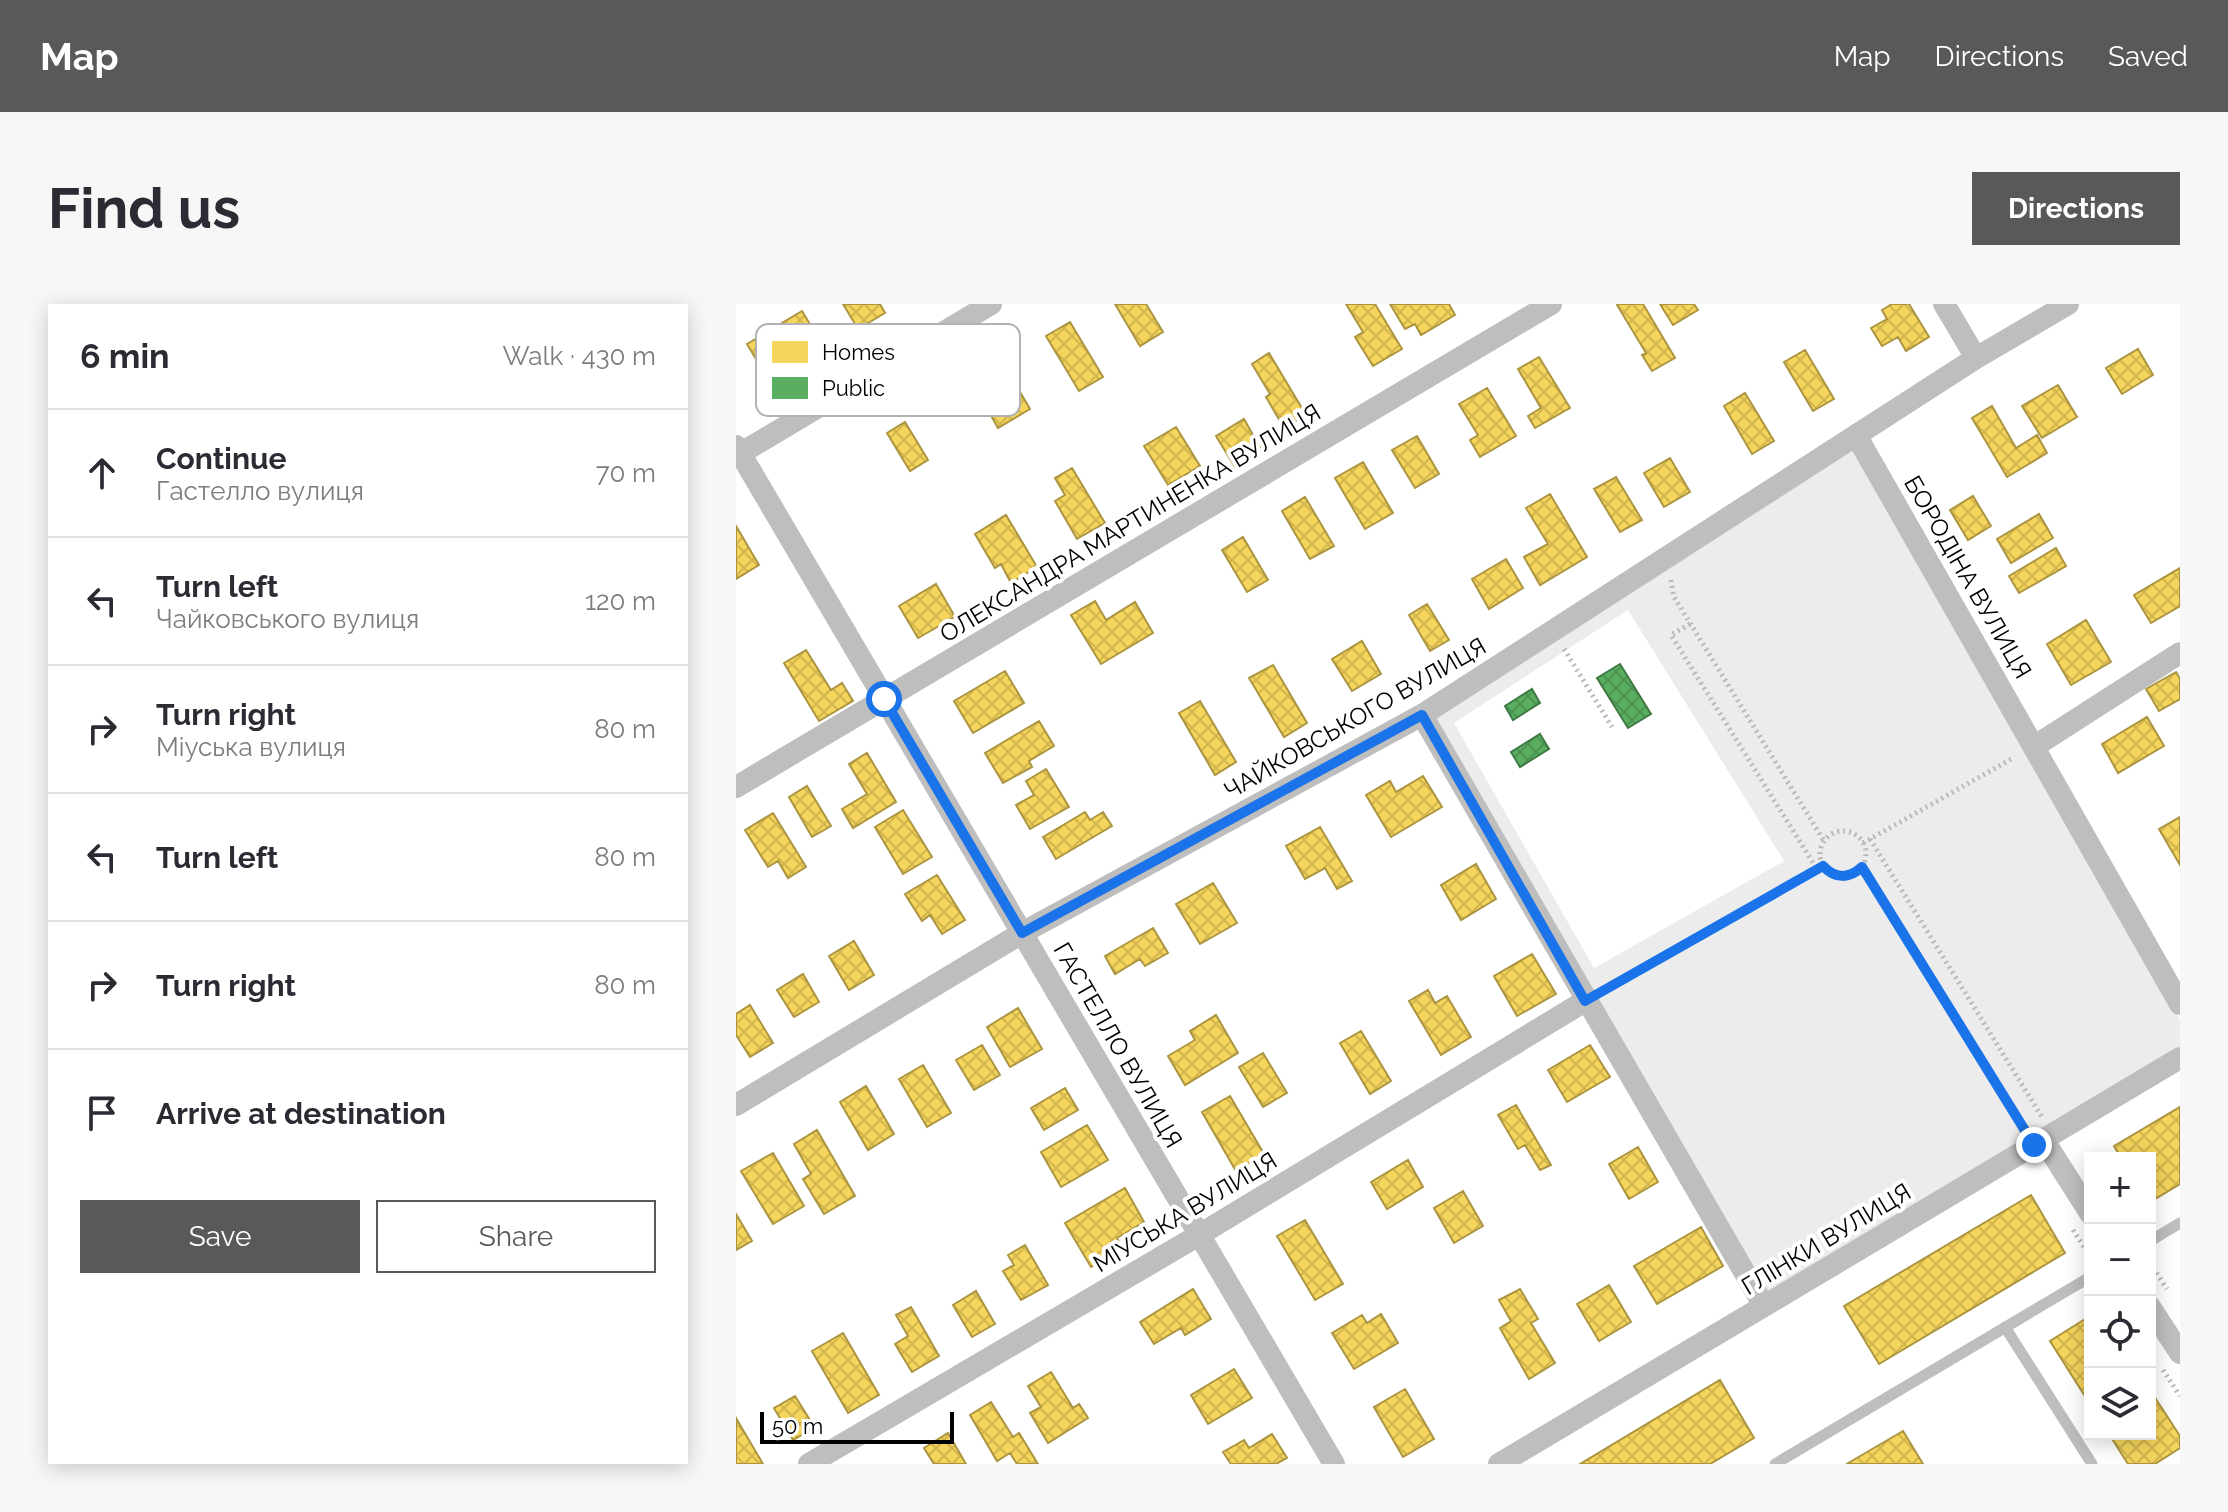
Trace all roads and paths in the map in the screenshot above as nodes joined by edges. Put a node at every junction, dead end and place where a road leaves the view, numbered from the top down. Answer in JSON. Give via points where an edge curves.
{"nodes":[{"id":1,"x":991,"y":304,"type":"edge"},
{"id":2,"x":1551,"y":304,"type":"edge"},
{"id":3,"x":1944,"y":304,"type":"edge"},
{"id":4,"x":2068,"y":304,"type":"edge"},
{"id":5,"x":957,"y":324,"type":"edge"},
{"id":6,"x":1976,"y":358,"type":"junction"},
{"id":7,"x":799,"y":416,"type":"edge"},
{"id":8,"x":1856,"y":435,"type":"junction"},
{"id":9,"x":737,"y":452,"type":"edge"},
{"id":10,"x":1668,"y":556,"type":"junction"},
{"id":11,"x":1690,"y":624,"type":"junction"},
{"id":12,"x":1553,"y":631,"type":"junction"},
{"id":13,"x":2180,"y":653,"type":"edge"},
{"id":14,"x":884,"y":699,"type":"junction"},
{"id":15,"x":1422,"y":715,"type":"junction"},
{"id":16,"x":1612,"y":727,"type":"dead end"},
{"id":17,"x":2035,"y":746,"type":"junction"},
{"id":18,"x":736,"y":787,"type":"edge"},
{"id":19,"x":1870,"y":839,"type":"junction"},
{"id":20,"x":1824,"y":841,"type":"junction"},
{"id":21,"x":1863,"y":843,"type":"junction"},
{"id":22,"x":1823,"y":866,"type":"junction"},
{"id":23,"x":1862,"y":867,"type":"junction"},
{"id":24,"x":1817,"y":869,"type":"junction"},
{"id":25,"x":1022,"y":933,"type":"junction"},
{"id":26,"x":1585,"y":1001,"type":"junction"},
{"id":27,"x":2180,"y":1004,"type":"edge"},
{"id":28,"x":2180,"y":1058,"type":"edge"},
{"id":29,"x":736,"y":1105,"type":"edge"},
{"id":30,"x":2043,"y":1139,"type":"junction"},
{"id":31,"x":2084,"y":1204,"type":"edge"},
{"id":32,"x":2180,"y":1223,"type":"edge"},
{"id":33,"x":1199,"y":1235,"type":"junction"},
{"id":34,"x":2156,"y":1237,"type":"edge"},
{"id":35,"x":2084,"y":1281,"type":"edge"},
{"id":36,"x":1764,"y":1306,"type":"junction"},
{"id":37,"x":2156,"y":1316,"type":"edge"},
{"id":38,"x":2005,"y":1327,"type":"junction"},
{"id":39,"x":2180,"y":1353,"type":"edge"},
{"id":40,"x":809,"y":1464,"type":"edge"},
{"id":41,"x":1334,"y":1464,"type":"edge"},
{"id":42,"x":1499,"y":1464,"type":"edge"},
{"id":43,"x":1775,"y":1464,"type":"edge"},
{"id":44,"x":2092,"y":1464,"type":"edge"}],
"edges":[{"from":1,"to":5,"type":"street"},
{"from":2,"to":14,"type":"street","name":"ОЛЕКСАНДРА МАРТИНЕНКА ВУЛИЦЯ"},
{"from":3,"to":6,"type":"street"},
{"from":4,"to":6,"type":"street","name":"ЧАЙКОВСЬКОГО ВУЛИЦЯ"},
{"from":6,"to":8,"type":"street","name":"ЧАЙКОВСЬКОГО ВУЛИЦЯ"},
{"from":7,"to":9,"type":"street"},
{"from":8,"to":10,"type":"street","name":"ЧАЙКОВСЬКОГО ВУЛИЦЯ"},
{"from":8,"to":17,"type":"street","name":"БОРОДІНА ВУЛИЦЯ"},
{"from":9,"to":14,"type":"street","name":"ГАСТЕЛЛО ВУЛИЦЯ"},
{"from":10,"to":11,"type":"path","via":[[1674,597]]},
{"from":10,"to":12,"type":"street","name":"ЧАЙКОВСЬКОГО ВУЛИЦЯ"},
{"from":11,"to":20,"type":"path"},
{"from":11,"to":24,"type":"path","via":[[1671,635]]},
{"from":12,"to":15,"type":"street","name":"ЧАЙКОВСЬКОГО ВУЛИЦЯ"},
{"from":12,"to":16,"type":"path"},
{"from":13,"to":17,"type":"street"},
{"from":14,"to":18,"type":"street","name":"ОЛЕКСАНДРА МАРТИНЕНКА ВУЛИЦЯ"},
{"from":14,"to":25,"type":"street","name":"ГАСТЕЛЛО ВУЛИЦЯ"},
{"from":15,"to":25,"type":"street","name":"ЧАЙКОВСЬКОГО ВУЛИЦЯ"},
{"from":15,"to":26,"type":"street"},
{"from":17,"to":19,"type":"path"},
{"from":17,"to":27,"type":"street","name":"БОРОДІНА ВУЛИЦЯ"},
{"from":19,"to":21,"type":"path"},
{"from":19,"to":30,"type":"path"},
{"from":20,"to":21,"type":"path","via":[[1830,834],[1849,831]]},
{"from":20,"to":22,"type":"path"},
{"from":21,"to":23,"type":"path"},
{"from":22,"to":23,"type":"path","via":[[1847,877]]},
{"from":22,"to":24,"type":"path"},
{"from":23,"to":30,"type":"path"},
{"from":24,"to":26,"type":"path"},
{"from":25,"to":29,"type":"street","name":"ЧАЙКОВСЬКОГО ВУЛИЦЯ"},
{"from":25,"to":33,"type":"street","name":"ГАСТЕЛЛО ВУЛИЦЯ"},
{"from":26,"to":33,"type":"street","name":"МІУСЬКА ВУЛИЦЯ"},
{"from":26,"to":36,"type":"street"},
{"from":28,"to":30,"type":"street","name":"ГЛІНКИ ВУЛИЦЯ"},
{"from":30,"to":31,"type":"street"},
{"from":30,"to":36,"type":"street","name":"ГЛІНКИ ВУЛИЦЯ"},
{"from":32,"to":34,"type":"lane"},
{"from":33,"to":40,"type":"street","name":"МІУСЬКА ВУЛИЦЯ"},
{"from":33,"to":41,"type":"street","name":"ГАСТЕЛЛО ВУЛИЦЯ"},
{"from":35,"to":38,"type":"lane"},
{"from":36,"to":42,"type":"street","name":"ГЛІНКИ ВУЛИЦЯ"},
{"from":37,"to":39,"type":"street"},
{"from":38,"to":43,"type":"lane"},
{"from":38,"to":44,"type":"lane"}]}
